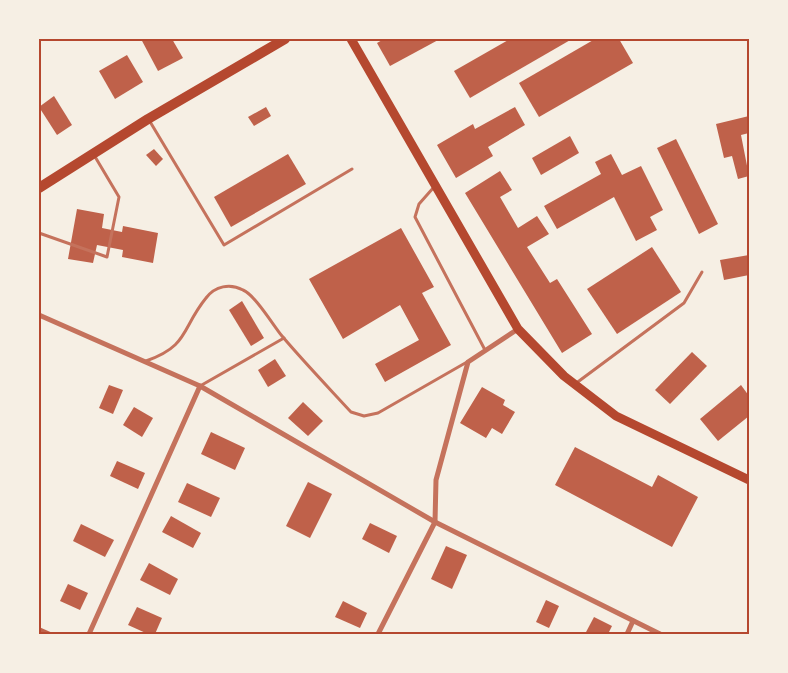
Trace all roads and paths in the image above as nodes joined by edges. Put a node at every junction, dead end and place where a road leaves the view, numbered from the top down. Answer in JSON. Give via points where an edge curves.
{"nodes":[{"id":1,"x":285,"y":39,"type":"edge"},
{"id":2,"x":351,"y":39,"type":"edge"},
{"id":3,"x":148,"y":119,"type":"junction"},
{"id":4,"x":93,"y":153,"type":"junction"},
{"id":5,"x":352,"y":169,"type":"dead end"},
{"id":6,"x":435,"y":185,"type":"junction"},
{"id":7,"x":39,"y":188,"type":"edge"},
{"id":8,"x":39,"y":233,"type":"edge"},
{"id":9,"x":702,"y":272,"type":"dead end"},
{"id":10,"x":39,"y":315,"type":"edge"},
{"id":11,"x":518,"y":329,"type":"junction"},
{"id":12,"x":284,"y":338,"type":"junction"},
{"id":13,"x":485,"y":350,"type":"junction"},
{"id":14,"x":146,"y":361,"type":"junction"},
{"id":15,"x":468,"y":362,"type":"junction"},
{"id":16,"x":574,"y":385,"type":"junction"},
{"id":17,"x":200,"y":386,"type":"junction"},
{"id":18,"x":749,"y":480,"type":"edge"},
{"id":19,"x":435,"y":522,"type":"junction"},
{"id":20,"x":633,"y":621,"type":"junction"},
{"id":21,"x":90,"y":634,"type":"edge"},
{"id":22,"x":378,"y":634,"type":"edge"},
{"id":23,"x":627,"y":634,"type":"edge"},
{"id":24,"x":660,"y":634,"type":"edge"}],
"edges":[{"from":1,"to":3,"type":"main road"},
{"from":2,"to":6,"type":"main road"},
{"from":3,"to":4,"type":"main road"},
{"from":3,"to":5,"type":"lane","via":[[224,245]]},
{"from":4,"to":7,"type":"main road"},
{"from":4,"to":8,"type":"lane","via":[[119,198],[107,257]]},
{"from":6,"to":11,"type":"main road"},
{"from":6,"to":13,"type":"lane","via":[[419,204],[415,217]]},
{"from":9,"to":16,"type":"lane","via":[[684,303]]},
{"from":10,"to":14,"type":"street"},
{"from":11,"to":13,"type":"street"},
{"from":11,"to":16,"type":"main road"},
{"from":12,"to":14,"type":"lane","via":[[246,291],[222,286],[207,296],[181,340],[166,354]]},
{"from":12,"to":15,"type":"lane","via":[[350,412],[364,416],[378,413]]},
{"from":12,"to":17,"type":"lane"},
{"from":13,"to":15,"type":"street"},
{"from":14,"to":17,"type":"street"},
{"from":15,"to":19,"type":"street","via":[[436,480]]},
{"from":16,"to":18,"type":"main road","via":[[616,416]]},
{"from":17,"to":19,"type":"street"},
{"from":17,"to":21,"type":"street"},
{"from":19,"to":20,"type":"street"},
{"from":19,"to":22,"type":"street"},
{"from":20,"to":23,"type":"street"},
{"from":20,"to":24,"type":"street"}]}
